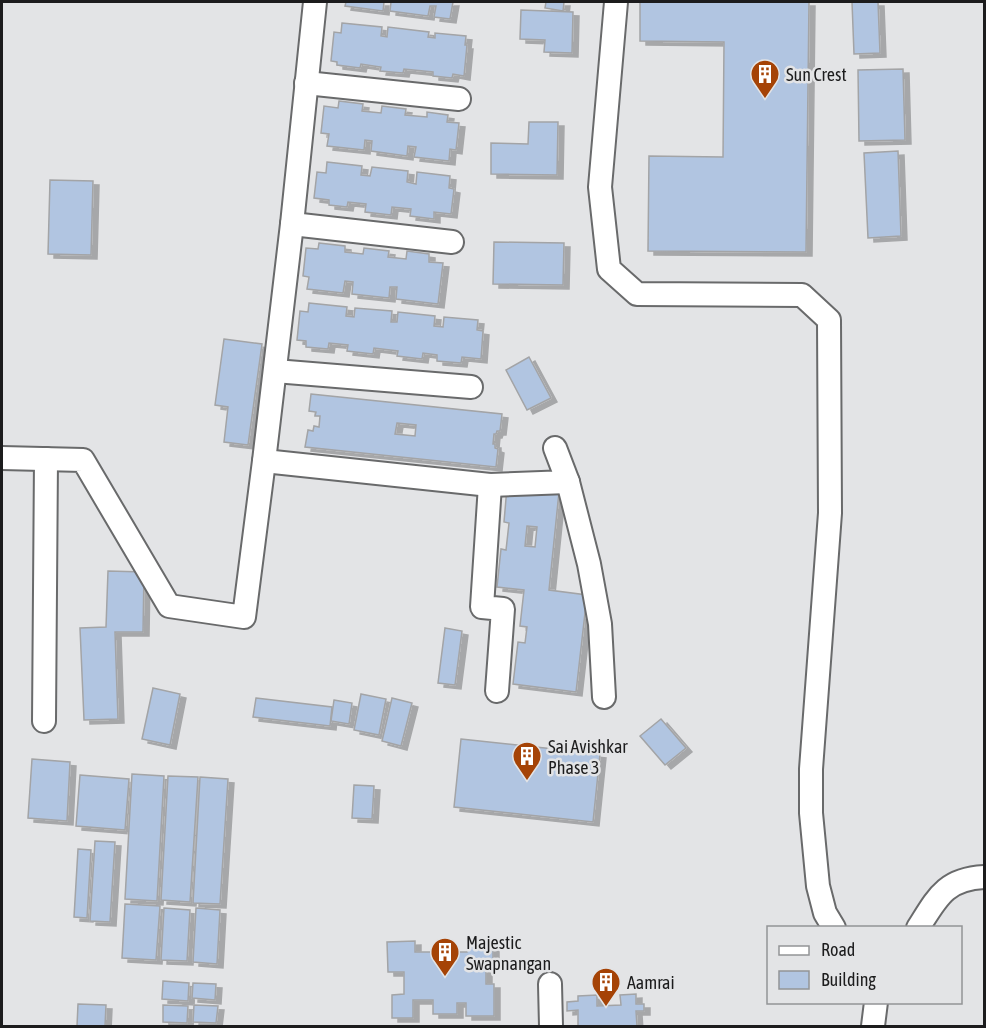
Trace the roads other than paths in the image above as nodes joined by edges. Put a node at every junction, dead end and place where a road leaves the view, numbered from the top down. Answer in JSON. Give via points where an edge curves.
{"nodes":[{"id":1,"x":315,"y":2,"type":"edge"},
{"id":2,"x":616,"y":2,"type":"edge"},
{"id":3,"x":306,"y":83,"type":"junction"},
{"id":4,"x":459,"y":99,"type":"dead end"},
{"id":5,"x":292,"y":224,"type":"junction"},
{"id":6,"x":452,"y":242,"type":"dead end"},
{"id":7,"x":275,"y":370,"type":"junction"},
{"id":8,"x":471,"y":387,"type":"dead end"},
{"id":9,"x":555,"y":448,"type":"dead end"},
{"id":10,"x":2,"y":458,"type":"edge"},
{"id":11,"x":46,"y":459,"type":"junction"},
{"id":12,"x":264,"y":461,"type":"junction"},
{"id":13,"x":568,"y":482,"type":"junction"},
{"id":14,"x":490,"y":486,"type":"junction"},
{"id":15,"x":497,"y":691,"type":"dead end"},
{"id":16,"x":604,"y":697,"type":"dead end"},
{"id":17,"x":44,"y":721,"type":"dead end"},
{"id":18,"x":984,"y":877,"type":"edge"},
{"id":19,"x":833,"y":926,"type":"edge"},
{"id":20,"x":919,"y":926,"type":"edge"},
{"id":21,"x":550,"y":984,"type":"dead end"},
{"id":22,"x":876,"y":1004,"type":"edge"},
{"id":23,"x":551,"y":1026,"type":"edge"},
{"id":24,"x":873,"y":1026,"type":"edge"}],
"edges":[{"from":1,"to":3,"type":"street"},
{"from":2,"to":19,"type":"street","via":[[600,188],[609,269],[637,294],[802,295],[829,320],[830,513],[811,769],[818,886],[825,913]]},
{"from":3,"to":4,"type":"street"},
{"from":3,"to":5,"type":"street"},
{"from":5,"to":6,"type":"street"},
{"from":5,"to":7,"type":"street"},
{"from":7,"to":8,"type":"street"},
{"from":7,"to":12,"type":"street"},
{"from":9,"to":13,"type":"street"},
{"from":10,"to":11,"type":"street"},
{"from":11,"to":12,"type":"street","via":[[83,460],[169,606],[244,617]]},
{"from":11,"to":17,"type":"street"},
{"from":12,"to":14,"type":"street"},
{"from":13,"to":14,"type":"street"},
{"from":13,"to":16,"type":"street","via":[[600,624]]},
{"from":14,"to":15,"type":"street","via":[[482,607],[503,609]]},
{"from":18,"to":20,"type":"street","via":[[954,884],[939,894]]},
{"from":21,"to":23,"type":"street"},
{"from":22,"to":24,"type":"street"}]}
